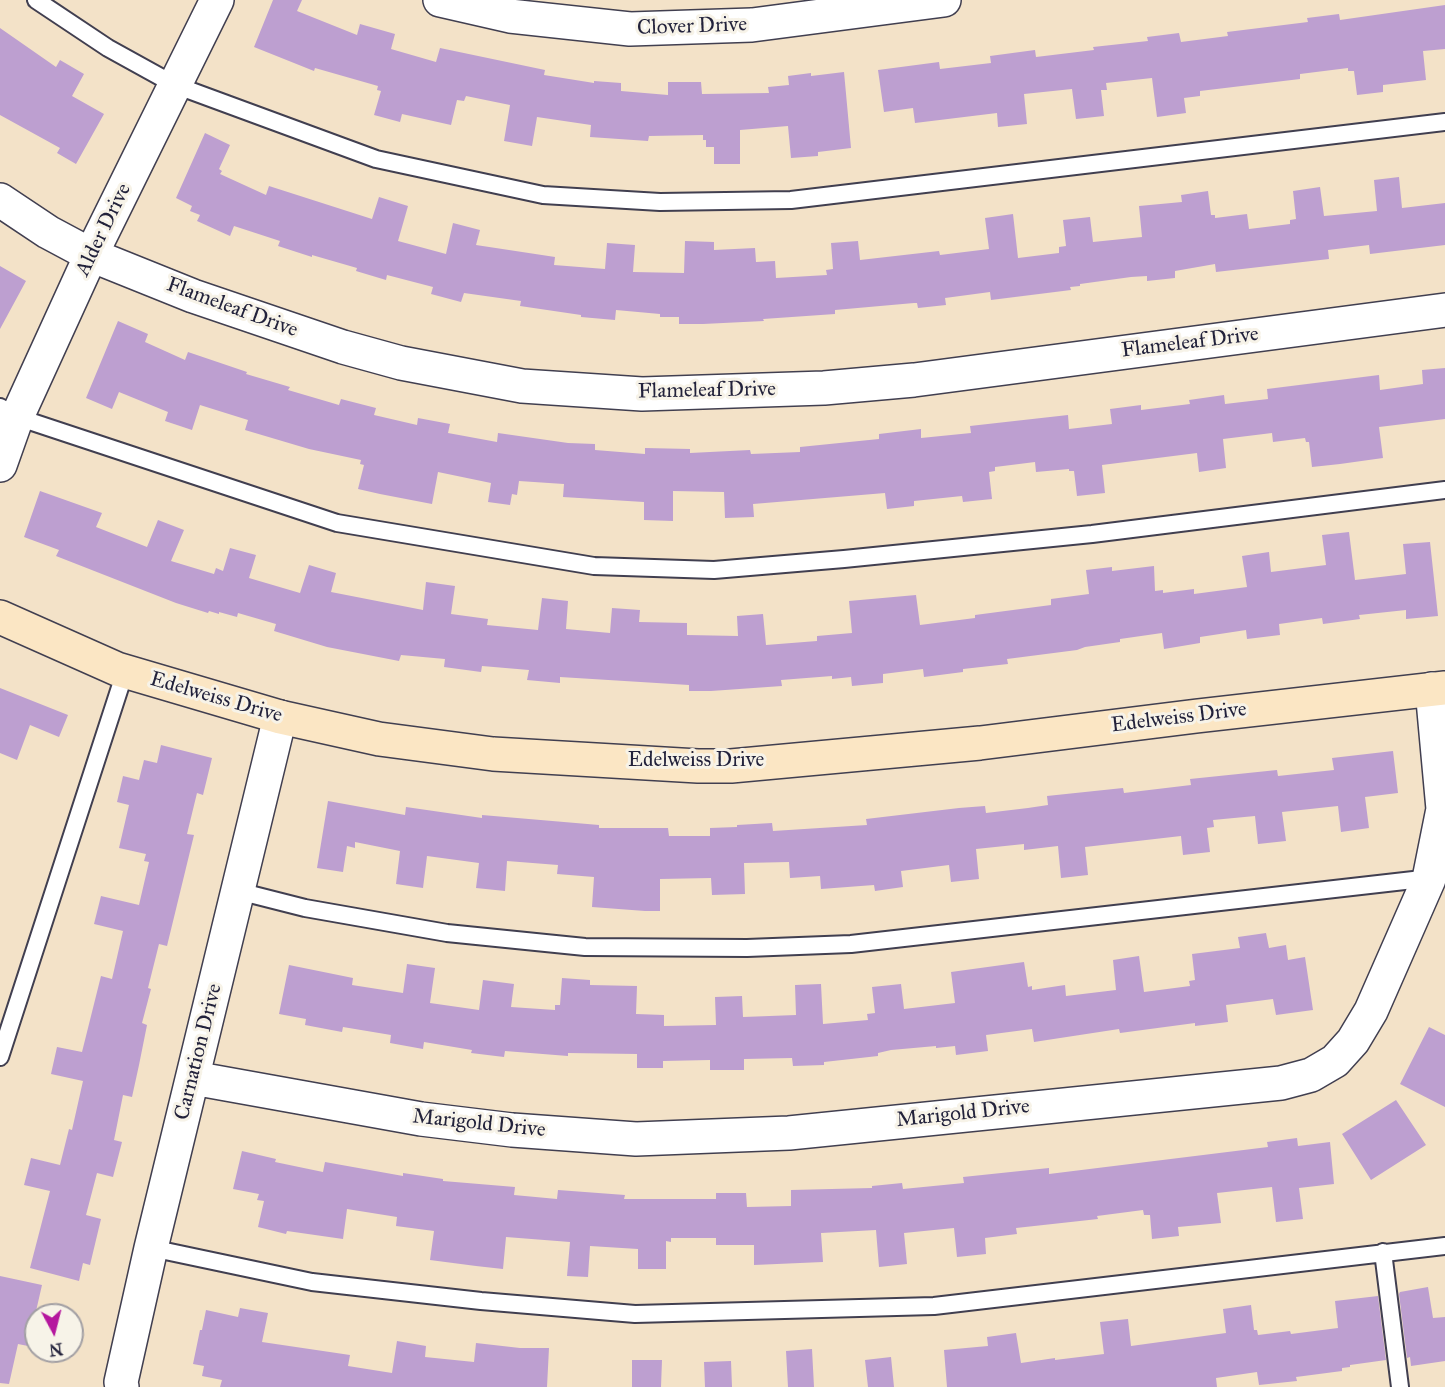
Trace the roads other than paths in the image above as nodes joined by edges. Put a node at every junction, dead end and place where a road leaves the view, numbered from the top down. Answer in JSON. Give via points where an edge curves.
{"nodes":[{"id":1,"x":36,"y":0,"type":"edge"},
{"id":2,"x":217,"y":0,"type":"edge"},
{"id":3,"x":440,"y":0,"type":"edge"},
{"id":4,"x":944,"y":0,"type":"edge"},
{"id":5,"x":175,"y":85,"type":"junction"},
{"id":6,"x":1445,"y":122,"type":"edge"},
{"id":7,"x":0,"y":200,"type":"edge"},
{"id":8,"x":91,"y":255,"type":"junction"},
{"id":9,"x":1445,"y":310,"type":"edge"},
{"id":10,"x":8,"y":412,"type":"edge"},
{"id":11,"x":0,"y":465,"type":"edge"},
{"id":12,"x":1445,"y":490,"type":"edge"},
{"id":13,"x":0,"y":617,"type":"edge"},
{"id":14,"x":125,"y":672,"type":"junction"},
{"id":15,"x":1438,"y":689,"type":"edge"},
{"id":16,"x":280,"y":717,"type":"junction"},
{"id":17,"x":1437,"y":877,"type":"edge"},
{"id":18,"x":238,"y":891,"type":"junction"},
{"id":19,"x":0,"y":1057,"type":"edge"},
{"id":20,"x":193,"y":1078,"type":"junction"},
{"id":21,"x":1445,"y":1246,"type":"edge"},
{"id":22,"x":151,"y":1248,"type":"junction"},
{"id":23,"x":1383,"y":1252,"type":"junction"},
{"id":24,"x":122,"y":1387,"type":"edge"},
{"id":25,"x":1400,"y":1387,"type":"edge"}],
"edges":[{"from":1,"to":5,"type":"lane","via":[[108,48]]},
{"from":2,"to":5,"type":"street","name":"Alder Drive"},
{"from":3,"to":4,"type":"street","name":"Clover Drive","via":[[510,16],[630,29],[752,25]]},
{"from":5,"to":6,"type":"lane","via":[[376,159],[543,195],[660,202],[791,200]]},
{"from":5,"to":8,"type":"street","name":"Alder Drive"},
{"from":7,"to":8,"type":"street","name":"Flameleaf Drive"},
{"from":8,"to":9,"type":"street","name":"Flameleaf Drive","via":[[193,296],[401,363],[522,386],[642,394],[824,388],[914,380]]},
{"from":8,"to":10,"type":"street","name":"Alder Drive"},
{"from":10,"to":11,"type":"street","name":"Alder Drive"},
{"from":10,"to":12,"type":"lane","via":[[337,523],[594,566],[714,570],[856,558],[1092,534]]},
{"from":13,"to":14,"type":"street","name":"Edelweiss Drive"},
{"from":14,"to":16,"type":"street","name":"Edelweiss Drive"},
{"from":14,"to":19,"type":"lane"},
{"from":15,"to":16,"type":"street","name":"Edelweiss Drive","via":[[980,743],[730,766],[493,754],[379,739]]},
{"from":15,"to":17,"type":"street","name":"Marigold Drive","via":[[1443,809]]},
{"from":16,"to":18,"type":"street","name":"Carnation Drive"},
{"from":17,"to":18,"type":"lane","via":[[851,944],[747,948],[585,947],[447,933],[305,908]]},
{"from":17,"to":20,"type":"street","name":"Marigold Drive","via":[[1353,1041],[1335,1061],[1311,1075],[1281,1083],[789,1132],[636,1138],[421,1119]]},
{"from":18,"to":20,"type":"street","name":"Carnation Drive"},
{"from":20,"to":22,"type":"street","name":"Carnation Drive"},
{"from":21,"to":23,"type":"lane"},
{"from":22,"to":23,"type":"lane","via":[[312,1282],[635,1314],[934,1306]]},
{"from":22,"to":24,"type":"street","name":"Carnation Drive"},
{"from":23,"to":25,"type":"lane"}]}
